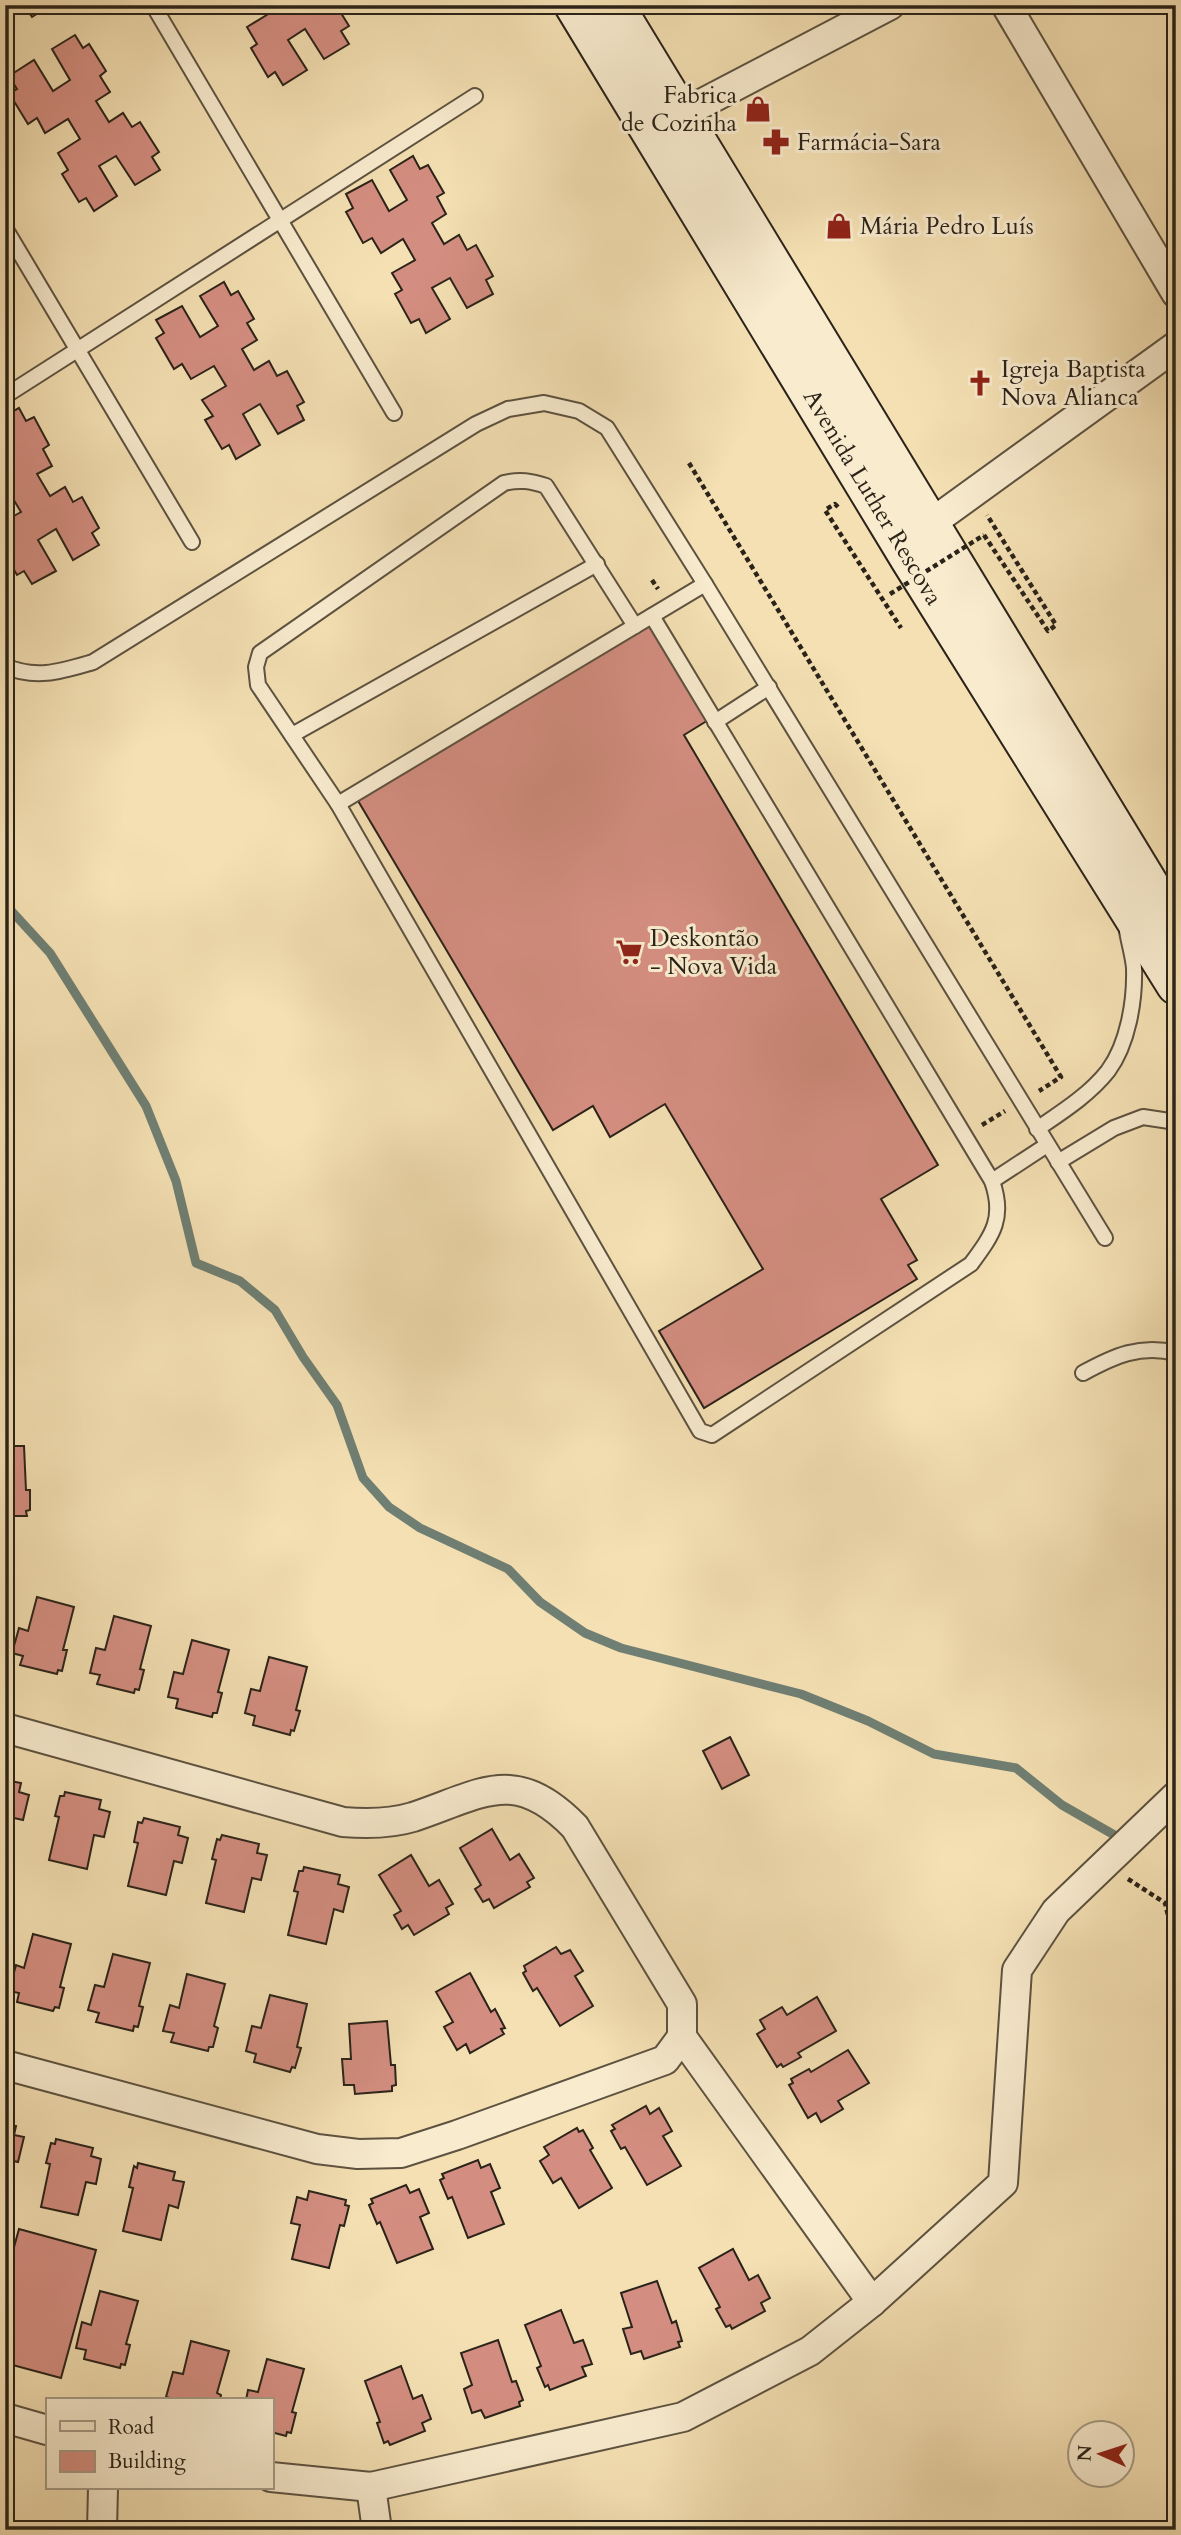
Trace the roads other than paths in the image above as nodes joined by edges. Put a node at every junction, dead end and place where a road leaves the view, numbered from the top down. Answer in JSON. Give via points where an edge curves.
{"nodes":[{"id":1,"x":153,"y":5,"type":"edge"},
{"id":2,"x":574,"y":5,"type":"edge"},
{"id":3,"x":614,"y":5,"type":"edge"},
{"id":4,"x":890,"y":5,"type":"edge"},
{"id":5,"x":1006,"y":5,"type":"edge"},
{"id":6,"x":475,"y":96,"type":"dead end"},
{"id":7,"x":680,"y":115,"type":"junction"},
{"id":8,"x":280,"y":221,"type":"junction"},
{"id":9,"x":5,"y":228,"type":"edge"},
{"id":10,"x":1176,"y":293,"type":"edge"},
{"id":11,"x":1176,"y":346,"type":"edge"},
{"id":12,"x":79,"y":350,"type":"junction"},
{"id":13,"x":5,"y":396,"type":"edge"},
{"id":14,"x":394,"y":414,"type":"dead end"},
{"id":15,"x":930,"y":524,"type":"junction"},
{"id":16,"x":192,"y":542,"type":"dead end"},
{"id":17,"x":597,"y":564,"type":"junction"},
{"id":18,"x":705,"y":584,"type":"junction"},
{"id":19,"x":652,"y":616,"type":"junction"},
{"id":20,"x":635,"y":626,"type":"junction"},
{"id":21,"x":5,"y":666,"type":"edge"},
{"id":22,"x":769,"y":687,"type":"junction"},
{"id":23,"x":715,"y":722,"type":"junction"},
{"id":24,"x":292,"y":735,"type":"junction"},
{"id":25,"x":338,"y":804,"type":"junction"},
{"id":26,"x":1119,"y":892,"type":"junction"},
{"id":27,"x":1176,"y":929,"type":"edge"},
{"id":28,"x":1176,"y":985,"type":"edge"},
{"id":29,"x":1176,"y":1122,"type":"edge"},
{"id":30,"x":1037,"y":1129,"type":"junction"},
{"id":31,"x":1047,"y":1145,"type":"junction"},
{"id":32,"x":1058,"y":1162,"type":"junction"},
{"id":33,"x":992,"y":1181,"type":"junction"},
{"id":34,"x":1105,"y":1238,"type":"dead end"},
{"id":35,"x":1176,"y":1353,"type":"edge"},
{"id":36,"x":1083,"y":1373,"type":"dead end"},
{"id":37,"x":5,"y":1728,"type":"edge"},
{"id":38,"x":1176,"y":1796,"type":"edge"},
{"id":39,"x":681,"y":2037,"type":"junction"},
{"id":40,"x":5,"y":2065,"type":"edge"},
{"id":41,"x":872,"y":2302,"type":"junction"},
{"id":42,"x":5,"y":2418,"type":"edge"},
{"id":43,"x":46,"y":2430,"type":"edge"},
{"id":44,"x":273,"y":2477,"type":"edge"},
{"id":45,"x":371,"y":2487,"type":"junction"},
{"id":46,"x":103,"y":2490,"type":"edge"},
{"id":47,"x":102,"y":2530,"type":"edge"},
{"id":48,"x":377,"y":2530,"type":"edge"}],
"edges":[{"from":1,"to":8,"type":"lane"},
{"from":2,"to":26,"type":"main road","name":"Avenida Luther Rescova","via":[[910,559]]},
{"from":3,"to":7,"type":"main road","name":"Avenida Luther Rescova"},
{"from":4,"to":7,"type":"street"},
{"from":5,"to":10,"type":"street"},
{"from":6,"to":8,"type":"lane"},
{"from":7,"to":15,"type":"main road","name":"Avenida Luther Rescova"},
{"from":8,"to":12,"type":"lane"},
{"from":8,"to":14,"type":"lane"},
{"from":9,"to":12,"type":"lane"},
{"from":11,"to":15,"type":"street"},
{"from":12,"to":13,"type":"lane"},
{"from":12,"to":16,"type":"lane"},
{"from":15,"to":27,"type":"main road","name":"Avenida Luther Rescova"},
{"from":17,"to":20,"type":"lane"},
{"from":17,"to":24,"type":"lane"},
{"from":17,"to":24,"type":"lane","via":[[545,486],[532,481],[504,483],[260,653],[258,685]]},
{"from":18,"to":19,"type":"lane"},
{"from":18,"to":21,"type":"lane","via":[[607,428],[579,411],[544,402],[508,409],[476,424],[93,662],[52,674],[18,672]]},
{"from":18,"to":22,"type":"lane"},
{"from":19,"to":20,"type":"lane"},
{"from":19,"to":23,"type":"lane"},
{"from":20,"to":25,"type":"lane"},
{"from":22,"to":23,"type":"lane"},
{"from":22,"to":30,"type":"lane"},
{"from":23,"to":33,"type":"lane"},
{"from":24,"to":25,"type":"lane"},
{"from":25,"to":33,"type":"lane","via":[[705,1434],[712,1435],[971,1264],[997,1219],[999,1200]]},
{"from":26,"to":28,"type":"main road","name":"Avenida Luther Rescova"},
{"from":26,"to":30,"type":"lane","via":[[1134,967],[1131,1011],[1121,1046],[1108,1071],[1079,1100]]},
{"from":29,"to":32,"type":"lane","via":[[1143,1117],[1114,1128]]},
{"from":30,"to":31,"type":"lane"},
{"from":31,"to":32,"type":"lane"},
{"from":31,"to":33,"type":"lane"},
{"from":32,"to":34,"type":"lane"},
{"from":35,"to":36,"type":"lane","via":[[1161,1349],[1117,1354]]},
{"from":37,"to":39,"type":"street","via":[[343,1822],[375,1824],[412,1817],[475,1793],[529,1793],[555,1806],[586,1844],[682,2004]]},
{"from":38,"to":41,"type":"street","via":[[1056,1911],[1017,1970],[1003,2183]]},
{"from":39,"to":40,"type":"street","via":[[665,2060],[401,2153],[317,2149]]},
{"from":39,"to":41,"type":"street"},
{"from":41,"to":45,"type":"street","via":[[810,2351],[683,2417]]},
{"from":42,"to":43,"type":"street"},
{"from":44,"to":45,"type":"street"},
{"from":45,"to":48,"type":"street"},
{"from":46,"to":47,"type":"street"}]}
